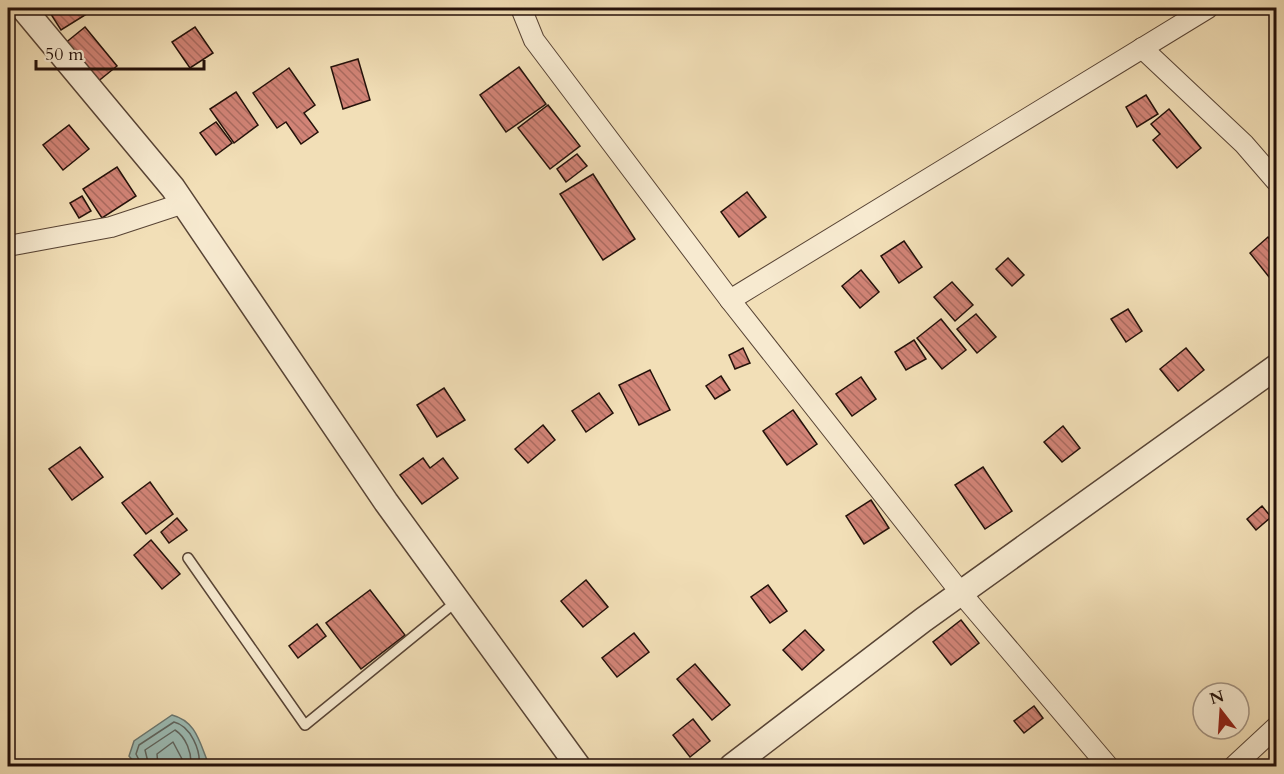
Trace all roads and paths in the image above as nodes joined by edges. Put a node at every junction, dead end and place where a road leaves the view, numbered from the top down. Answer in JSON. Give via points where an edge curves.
{"nodes":[{"id":1,"x":23,"y":8,"type":"edge"},
{"id":2,"x":521,"y":8,"type":"edge"},
{"id":3,"x":1208,"y":8,"type":"edge"},
{"id":4,"x":1142,"y":48,"type":"junction"},
{"id":5,"x":1276,"y":181,"type":"edge"},
{"id":6,"x":184,"y":203,"type":"junction"},
{"id":7,"x":8,"y":246,"type":"edge"},
{"id":8,"x":729,"y":300,"type":"junction"},
{"id":9,"x":1276,"y":367,"type":"edge"},
{"id":10,"x":188,"y":558,"type":"dead end"},
{"id":11,"x":961,"y":593,"type":"junction"},
{"id":12,"x":458,"y":601,"type":"junction"},
{"id":13,"x":1276,"y":727,"type":"edge"},
{"id":14,"x":579,"y":766,"type":"edge"},
{"id":15,"x":732,"y":766,"type":"edge"},
{"id":16,"x":1108,"y":766,"type":"edge"},
{"id":17,"x":1234,"y":766,"type":"edge"}],
"edges":[{"from":1,"to":6,"type":"street"},
{"from":2,"to":8,"type":"street","via":[[534,40]]},
{"from":3,"to":4,"type":"street"},
{"from":4,"to":5,"type":"street","via":[[1244,144]]},
{"from":4,"to":8,"type":"street"},
{"from":6,"to":7,"type":"street","via":[[111,227]]},
{"from":6,"to":12,"type":"street","via":[[386,502]]},
{"from":8,"to":11,"type":"street"},
{"from":9,"to":11,"type":"street"},
{"from":10,"to":12,"type":"lane","via":[[305,725]]},
{"from":11,"to":15,"type":"street"},
{"from":11,"to":16,"type":"street"},
{"from":12,"to":14,"type":"street"},
{"from":13,"to":17,"type":"street"}]}
